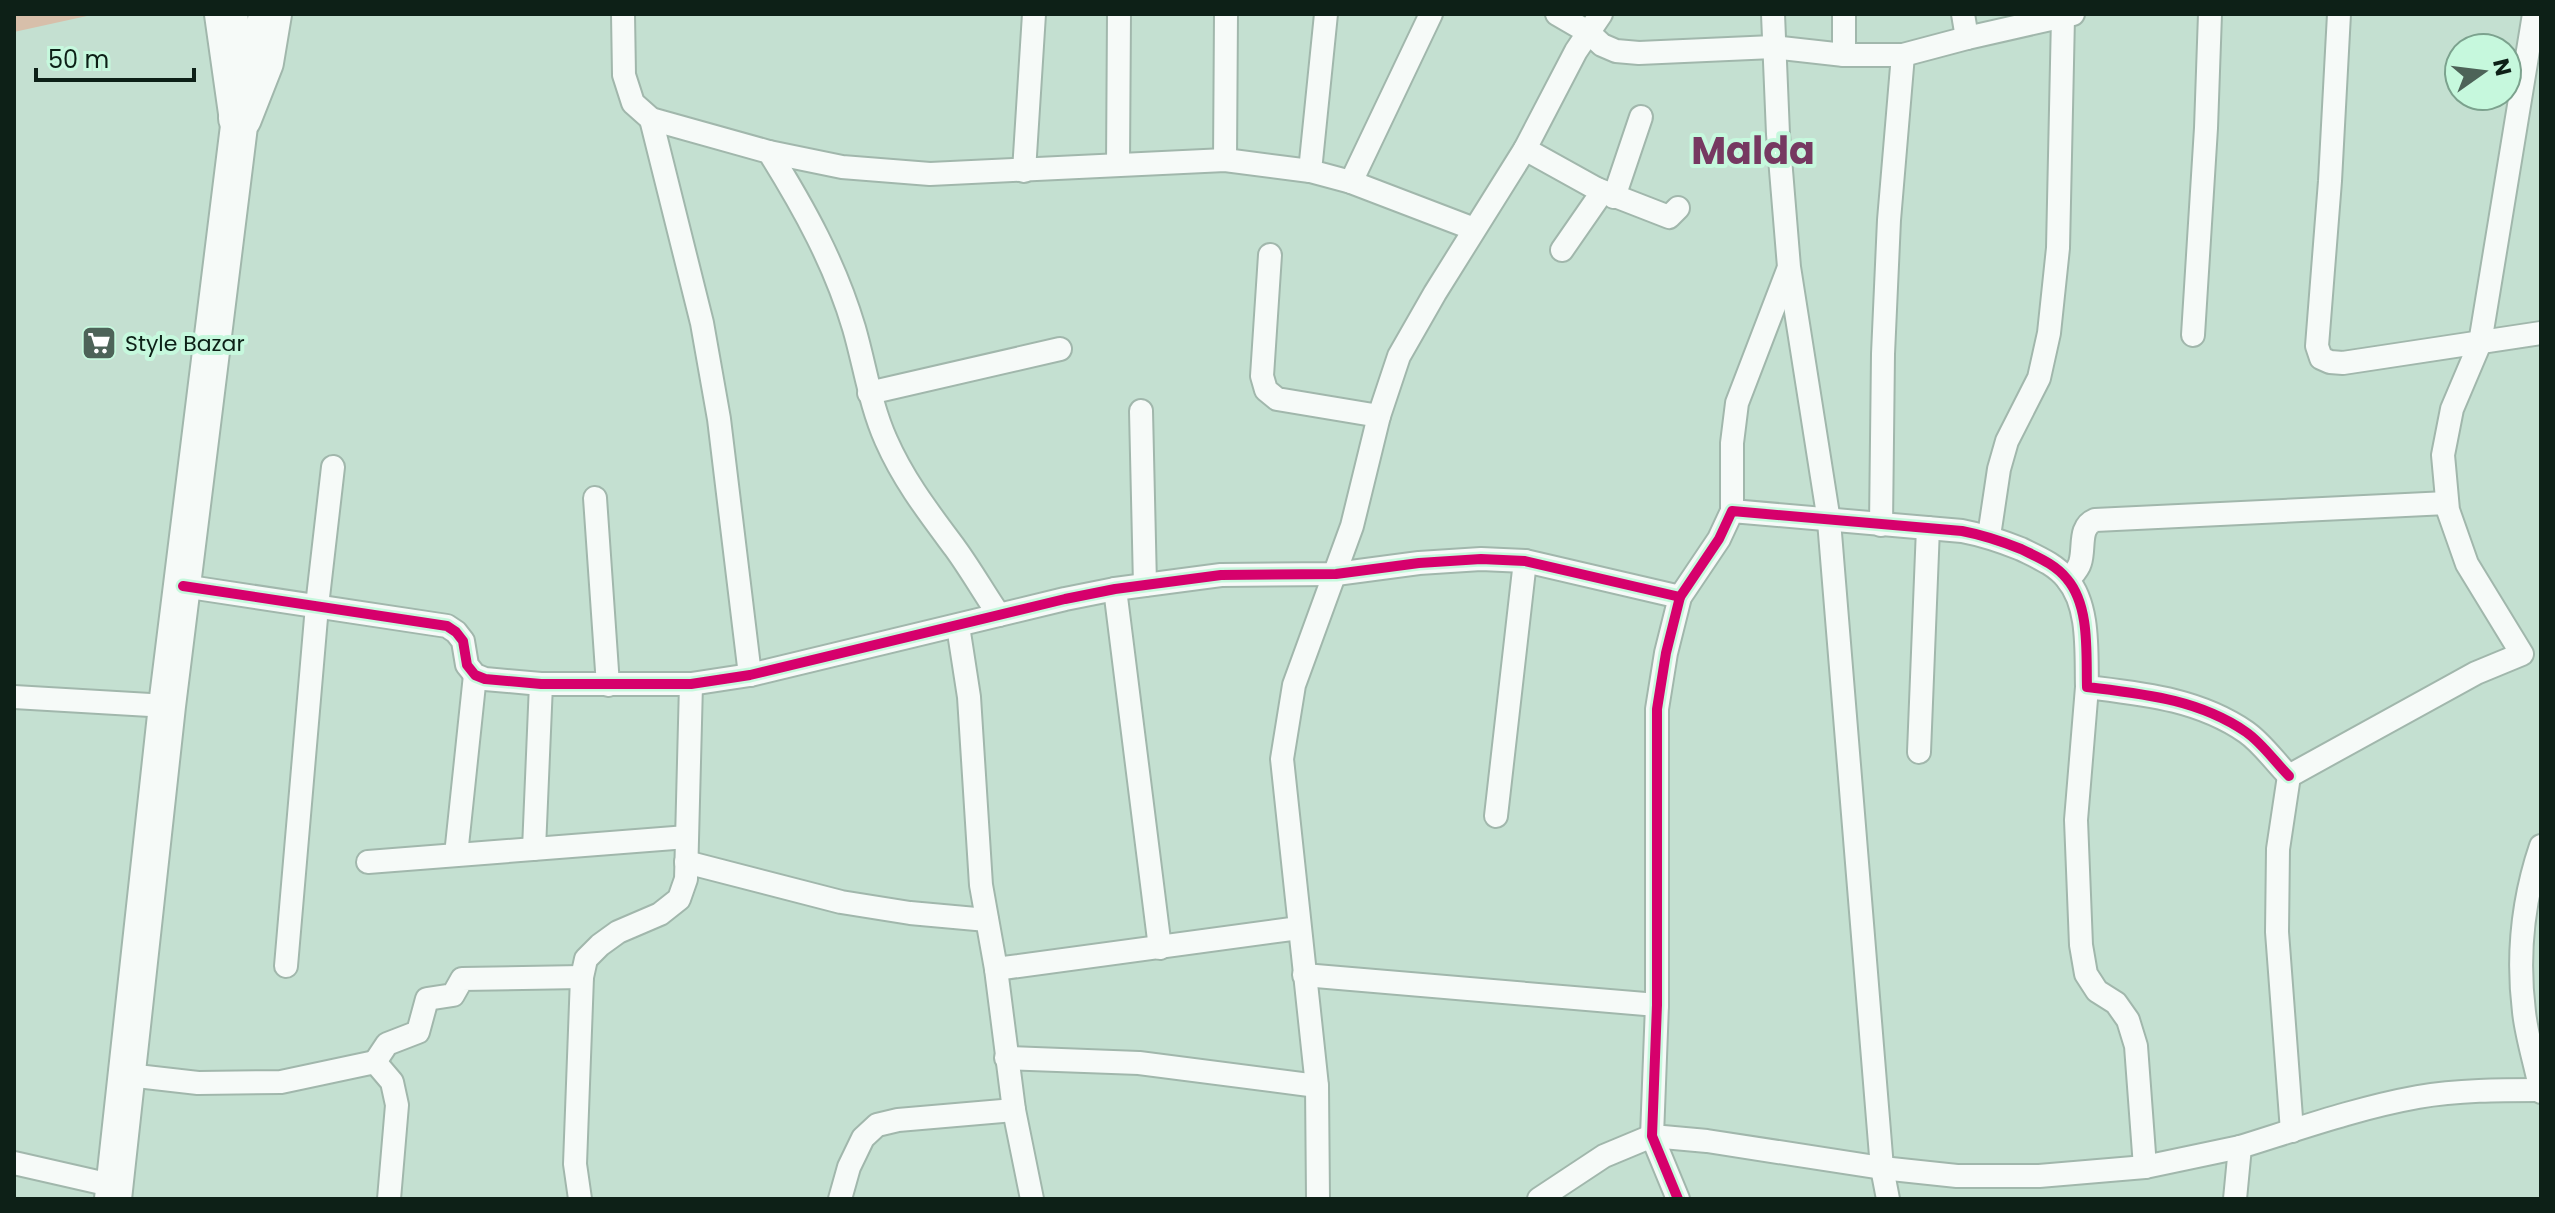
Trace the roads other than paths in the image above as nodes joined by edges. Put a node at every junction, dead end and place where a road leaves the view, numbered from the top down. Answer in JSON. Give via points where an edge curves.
{"nodes":[{"id":1,"x":226,"y":14,"type":"edge"},
{"id":2,"x":270,"y":14,"type":"edge"},
{"id":3,"x":623,"y":14,"type":"edge"},
{"id":4,"x":1034,"y":14,"type":"edge"},
{"id":5,"x":1119,"y":14,"type":"edge"},
{"id":6,"x":1226,"y":14,"type":"edge"},
{"id":7,"x":1326,"y":14,"type":"edge"},
{"id":8,"x":1431,"y":14,"type":"edge"},
{"id":9,"x":1557,"y":14,"type":"edge"},
{"id":10,"x":1773,"y":14,"type":"edge"},
{"id":11,"x":1844,"y":14,"type":"edge"},
{"id":12,"x":1963,"y":14,"type":"edge"},
{"id":13,"x":2210,"y":14,"type":"edge"},
{"id":14,"x":2339,"y":14,"type":"edge"},
{"id":15,"x":2534,"y":14,"type":"edge"},
{"id":16,"x":2068,"y":15,"type":"edge"},
{"id":17,"x":1595,"y":23,"type":"edge"},
{"id":18,"x":1967,"y":38,"type":"junction"},
{"id":19,"x":2535,"y":44,"type":"edge"},
{"id":20,"x":1773,"y":47,"type":"junction"},
{"id":21,"x":1844,"y":55,"type":"junction"},
{"id":22,"x":1903,"y":55,"type":"junction"},
{"id":23,"x":1641,"y":117,"type":"dead end"},
{"id":24,"x":240,"y":118,"type":"junction"},
{"id":25,"x":651,"y":119,"type":"junction"},
{"id":26,"x":1525,"y":149,"type":"junction"},
{"id":27,"x":769,"y":152,"type":"junction"},
{"id":28,"x":1225,"y":160,"type":"junction"},
{"id":29,"x":1118,"y":165,"type":"junction"},
{"id":30,"x":1024,"y":171,"type":"junction"},
{"id":31,"x":1310,"y":171,"type":"junction"},
{"id":32,"x":1351,"y":182,"type":"junction"},
{"id":33,"x":1606,"y":193,"type":"junction"},
{"id":34,"x":1678,"y":208,"type":"dead end"},
{"id":35,"x":1474,"y":229,"type":"junction"},
{"id":36,"x":1562,"y":250,"type":"dead end"},
{"id":37,"x":1270,"y":255,"type":"dead end"},
{"id":38,"x":1789,"y":267,"type":"junction"},
{"id":39,"x":2541,"y":333,"type":"edge"},
{"id":40,"x":2193,"y":335,"type":"dead end"},
{"id":41,"x":2480,"y":343,"type":"junction"},
{"id":42,"x":1060,"y":349,"type":"dead end"},
{"id":43,"x":869,"y":393,"type":"junction"},
{"id":44,"x":1141,"y":411,"type":"dead end"},
{"id":45,"x":1379,"y":416,"type":"junction"},
{"id":46,"x":333,"y":467,"type":"dead end"},
{"id":47,"x":595,"y":498,"type":"dead end"},
{"id":48,"x":2447,"y":503,"type":"junction"},
{"id":49,"x":1732,"y":511,"type":"junction"},
{"id":50,"x":1829,"y":521,"type":"junction"},
{"id":51,"x":1881,"y":525,"type":"junction"},
{"id":52,"x":1928,"y":528,"type":"junction"},
{"id":53,"x":1989,"y":536,"type":"junction"},
{"id":54,"x":1525,"y":561,"type":"junction"},
{"id":55,"x":1336,"y":574,"type":"junction"},
{"id":56,"x":2068,"y":580,"type":"junction"},
{"id":57,"x":1145,"y":585,"type":"junction"},
{"id":58,"x":183,"y":586,"type":"junction"},
{"id":59,"x":1115,"y":589,"type":"junction"},
{"id":60,"x":1680,"y":597,"type":"junction"},
{"id":61,"x":317,"y":606,"type":"junction"},
{"id":62,"x":999,"y":615,"type":"junction"},
{"id":63,"x":958,"y":626,"type":"junction"},
{"id":64,"x":2531,"y":653,"type":"edge"},
{"id":65,"x":475,"y":675,"type":"junction"},
{"id":66,"x":750,"y":675,"type":"junction"},
{"id":67,"x":541,"y":684,"type":"junction"},
{"id":68,"x":691,"y":684,"type":"junction"},
{"id":69,"x":608,"y":685,"type":"junction"},
{"id":70,"x":2087,"y":687,"type":"junction"},
{"id":71,"x":14,"y":699,"type":"edge"},
{"id":72,"x":167,"y":706,"type":"junction"},
{"id":73,"x":1919,"y":752,"type":"dead end"},
{"id":74,"x":2289,"y":776,"type":"junction"},
{"id":75,"x":1496,"y":816,"type":"dead end"},
{"id":76,"x":687,"y":837,"type":"junction"},
{"id":77,"x":2541,"y":846,"type":"edge"},
{"id":78,"x":534,"y":849,"type":"junction"},
{"id":79,"x":456,"y":855,"type":"junction"},
{"id":80,"x":368,"y":862,"type":"dead end"},
{"id":81,"x":686,"y":862,"type":"junction"},
{"id":82,"x":987,"y":920,"type":"junction"},
{"id":83,"x":1299,"y":928,"type":"junction"},
{"id":84,"x":1160,"y":948,"type":"junction"},
{"id":85,"x":286,"y":966,"type":"dead end"},
{"id":86,"x":996,"y":969,"type":"junction"},
{"id":87,"x":1304,"y":975,"type":"junction"},
{"id":88,"x":582,"y":977,"type":"junction"},
{"id":89,"x":1657,"y":1005,"type":"junction"},
{"id":90,"x":1006,"y":1058,"type":"junction"},
{"id":91,"x":375,"y":1062,"type":"junction"},
{"id":92,"x":128,"y":1075,"type":"junction"},
{"id":93,"x":1317,"y":1086,"type":"junction"},
{"id":94,"x":2541,"y":1091,"type":"edge"},
{"id":95,"x":1014,"y":1110,"type":"junction"},
{"id":96,"x":2292,"y":1131,"type":"junction"},
{"id":97,"x":1652,"y":1136,"type":"junction"},
{"id":98,"x":2240,"y":1147,"type":"junction"},
{"id":99,"x":14,"y":1163,"type":"edge"},
{"id":100,"x":2145,"y":1167,"type":"junction"},
{"id":101,"x":1882,"y":1168,"type":"junction"},
{"id":102,"x":114,"y":1192,"type":"edge"},
{"id":103,"x":389,"y":1199,"type":"edge"},
{"id":104,"x":580,"y":1199,"type":"edge"},
{"id":105,"x":840,"y":1199,"type":"edge"},
{"id":106,"x":1032,"y":1199,"type":"edge"},
{"id":107,"x":1318,"y":1199,"type":"edge"},
{"id":108,"x":1539,"y":1199,"type":"edge"},
{"id":109,"x":1678,"y":1199,"type":"edge"},
{"id":110,"x":1888,"y":1199,"type":"edge"},
{"id":111,"x":2235,"y":1199,"type":"edge"}],
"edges":[{"from":1,"to":24,"type":"highway"},
{"from":2,"to":24,"type":"highway","via":[[262,62]]},
{"from":3,"to":25,"type":"street","via":[[624,75],[633,103]]},
{"from":4,"to":30,"type":"street"},
{"from":5,"to":29,"type":"street"},
{"from":6,"to":28,"type":"street"},
{"from":7,"to":31,"type":"street"},
{"from":8,"to":32,"type":"street"},
{"from":9,"to":17,"type":"street"},
{"from":10,"to":20,"type":"street"},
{"from":11,"to":21,"type":"street"},
{"from":12,"to":18,"type":"street"},
{"from":13,"to":40,"type":"street"},
{"from":14,"to":41,"type":"street","via":[[2317,346],[2321,358],[2343,363]]},
{"from":15,"to":19,"type":"street"},
{"from":16,"to":18,"type":"street"},
{"from":16,"to":53,"type":"street","via":[[2049,333],[2039,378],[2007,441]]},
{"from":17,"to":20,"type":"street","via":[[1602,45],[1616,51]]},
{"from":17,"to":26,"type":"street"},
{"from":18,"to":22,"type":"street"},
{"from":19,"to":41,"type":"street"},
{"from":20,"to":21,"type":"street"},
{"from":20,"to":38,"type":"street"},
{"from":21,"to":22,"type":"street"},
{"from":22,"to":51,"type":"street","via":[[1889,220]]},
{"from":23,"to":33,"type":"street"},
{"from":24,"to":58,"type":"main road"},
{"from":25,"to":27,"type":"street"},
{"from":25,"to":66,"type":"street","via":[[705,337]]},
{"from":26,"to":33,"type":"street"},
{"from":26,"to":35,"type":"street"},
{"from":27,"to":30,"type":"street","via":[[842,167],[930,174]]},
{"from":27,"to":43,"type":"street","via":[[834,271]]},
{"from":28,"to":29,"type":"street"},
{"from":28,"to":31,"type":"street"},
{"from":29,"to":30,"type":"street"},
{"from":31,"to":32,"type":"street"},
{"from":32,"to":35,"type":"street"},
{"from":33,"to":34,"type":"street","via":[[1669,217]]},
{"from":33,"to":36,"type":"street"},
{"from":35,"to":45,"type":"street","via":[[1399,356]]},
{"from":37,"to":45,"type":"street","via":[[1262,376],[1266,390],[1277,399]]},
{"from":38,"to":49,"type":"street","via":[[1737,403]]},
{"from":38,"to":50,"type":"street"},
{"from":39,"to":41,"type":"street"},
{"from":41,"to":48,"type":"street","via":[[2452,409],[2443,455]]},
{"from":42,"to":43,"type":"street"},
{"from":43,"to":62,"type":"street","via":[[904,478]]},
{"from":44,"to":57,"type":"street"},
{"from":45,"to":55,"type":"street"},
{"from":46,"to":61,"type":"street"},
{"from":47,"to":69,"type":"street"},
{"from":48,"to":56,"type":"street","via":[[2095,520],[2084,530],[2080,562]]},
{"from":48,"to":64,"type":"street","via":[[2467,564]]},
{"from":49,"to":50,"type":"street"},
{"from":49,"to":60,"type":"street"},
{"from":50,"to":51,"type":"street"},
{"from":50,"to":101,"type":"street"},
{"from":51,"to":52,"type":"street"},
{"from":52,"to":53,"type":"street"},
{"from":52,"to":73,"type":"street"},
{"from":53,"to":56,"type":"street","via":[[2045,560]]},
{"from":54,"to":55,"type":"street","via":[[1419,563]]},
{"from":54,"to":60,"type":"street"},
{"from":54,"to":75,"type":"street"},
{"from":55,"to":57,"type":"street","via":[[1221,575]]},
{"from":55,"to":83,"type":"street","via":[[1294,685],[1282,759]]},
{"from":56,"to":70,"type":"street","via":[[2080,606]]},
{"from":57,"to":59,"type":"street"},
{"from":58,"to":61,"type":"street"},
{"from":58,"to":72,"type":"main road"},
{"from":59,"to":62,"type":"street"},
{"from":59,"to":84,"type":"street"},
{"from":60,"to":89,"type":"street","via":[[1657,709]]},
{"from":61,"to":65,"type":"street","via":[[447,626],[463,641],[467,665]]},
{"from":61,"to":85,"type":"street"},
{"from":62,"to":63,"type":"street"},
{"from":63,"to":66,"type":"street"},
{"from":63,"to":82,"type":"street"},
{"from":64,"to":74,"type":"street","via":[[2476,673]]},
{"from":65,"to":67,"type":"street"},
{"from":65,"to":79,"type":"street"},
{"from":66,"to":68,"type":"street"},
{"from":67,"to":69,"type":"street"},
{"from":67,"to":78,"type":"street"},
{"from":68,"to":69,"type":"street"},
{"from":68,"to":76,"type":"street"},
{"from":70,"to":74,"type":"street","via":[[2201,707],[2248,733]]},
{"from":70,"to":100,"type":"street","via":[[2076,820],[2081,945],[2086,974],[2128,1020],[2136,1046]]},
{"from":71,"to":72,"type":"street"},
{"from":72,"to":92,"type":"main road"},
{"from":74,"to":96,"type":"street","via":[[2278,849],[2277,932]]},
{"from":76,"to":78,"type":"street"},
{"from":76,"to":81,"type":"street"},
{"from":77,"to":94,"type":"street","via":[[2528,883],[2521,948],[2524,1013]]},
{"from":78,"to":79,"type":"street"},
{"from":79,"to":80,"type":"street"},
{"from":81,"to":82,"type":"street","via":[[841,902]]},
{"from":81,"to":88,"type":"street","via":[[679,899],[600,945],[586,959]]},
{"from":82,"to":86,"type":"street"},
{"from":83,"to":84,"type":"street"},
{"from":83,"to":87,"type":"street"},
{"from":84,"to":86,"type":"street"},
{"from":86,"to":90,"type":"street"},
{"from":87,"to":89,"type":"street"},
{"from":87,"to":93,"type":"street"},
{"from":88,"to":91,"type":"street","via":[[462,979],[453,995],[427,999],[418,1032],[387,1044]]},
{"from":88,"to":104,"type":"street","via":[[575,1164]]},
{"from":89,"to":97,"type":"street"},
{"from":90,"to":93,"type":"street","via":[[1139,1063]]},
{"from":90,"to":95,"type":"street"},
{"from":91,"to":92,"type":"street","via":[[281,1082],[198,1083]]},
{"from":91,"to":103,"type":"street","via":[[392,1082],[397,1105]]},
{"from":92,"to":102,"type":"main road"},
{"from":93,"to":107,"type":"street"},
{"from":94,"to":96,"type":"street","via":[[2420,1097]]},
{"from":95,"to":105,"type":"street","via":[[877,1125],[863,1138]]},
{"from":95,"to":106,"type":"street"},
{"from":96,"to":98,"type":"street"},
{"from":97,"to":101,"type":"street"},
{"from":97,"to":108,"type":"street","via":[[1604,1156]]},
{"from":97,"to":109,"type":"street"},
{"from":98,"to":100,"type":"street"},
{"from":98,"to":111,"type":"street"},
{"from":99,"to":102,"type":"street"},
{"from":100,"to":101,"type":"street","via":[[2039,1176]]},
{"from":101,"to":110,"type":"street"}]}
